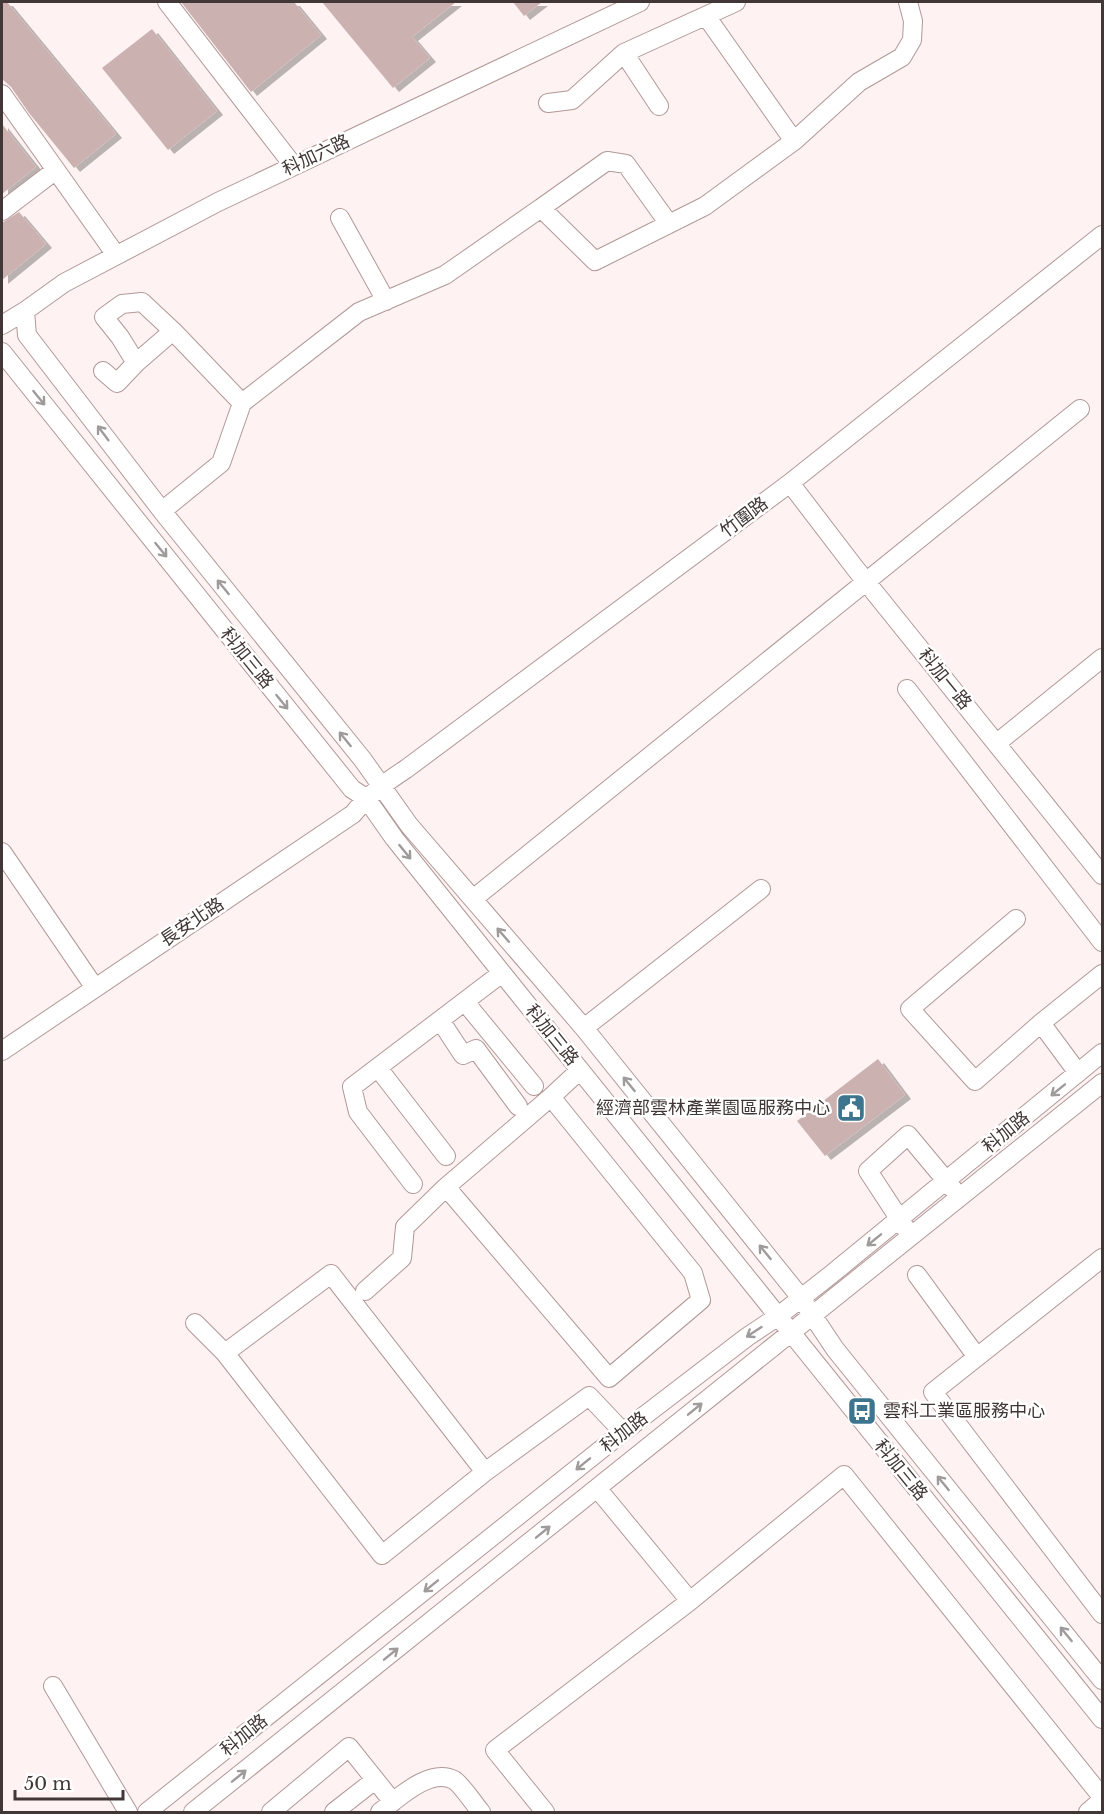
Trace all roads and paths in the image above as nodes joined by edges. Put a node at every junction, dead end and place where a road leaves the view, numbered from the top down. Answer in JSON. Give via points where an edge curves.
{"nodes":[{"id":1,"x":167,"y":2,"type":"edge"},
{"id":2,"x":640,"y":2,"type":"edge"},
{"id":3,"x":736,"y":2,"type":"edge"},
{"id":4,"x":908,"y":2,"type":"edge"},
{"id":5,"x":706,"y":16,"type":"junction"},
{"id":6,"x":624,"y":53,"type":"junction"},
{"id":7,"x":2,"y":94,"type":"edge"},
{"id":8,"x":548,"y":103,"type":"dead end"},
{"id":9,"x":659,"y":106,"type":"dead end"},
{"id":10,"x":794,"y":141,"type":"junction"},
{"id":11,"x":293,"y":165,"type":"junction"},
{"id":12,"x":56,"y":170,"type":"junction"},
{"id":13,"x":541,"y":208,"type":"junction"},
{"id":14,"x":2,"y":212,"type":"edge"},
{"id":15,"x":340,"y":218,"type":"dead end"},
{"id":16,"x":669,"y":224,"type":"junction"},
{"id":17,"x":1102,"y":235,"type":"edge"},
{"id":18,"x":116,"y":255,"type":"junction"},
{"id":19,"x":386,"y":301,"type":"junction"},
{"id":20,"x":25,"y":311,"type":"junction"},
{"id":21,"x":2,"y":325,"type":"edge"},
{"id":22,"x":172,"y":331,"type":"junction"},
{"id":23,"x":2,"y":352,"type":"edge"},
{"id":24,"x":136,"y":363,"type":"junction"},
{"id":25,"x":103,"y":370,"type":"dead end"},
{"id":26,"x":242,"y":403,"type":"junction"},
{"id":27,"x":1080,"y":409,"type":"dead end"},
{"id":28,"x":790,"y":483,"type":"junction"},
{"id":29,"x":162,"y":511,"type":"junction"},
{"id":30,"x":866,"y":580,"type":"junction"},
{"id":31,"x":1102,"y":658,"type":"edge"},
{"id":32,"x":908,"y":689,"type":"dead end"},
{"id":33,"x":998,"y":743,"type":"junction"},
{"id":34,"x":375,"y":791,"type":"junction"},
{"id":35,"x":2,"y":852,"type":"edge"},
{"id":36,"x":1102,"y":875,"type":"edge"},
{"id":37,"x":761,"y":889,"type":"dead end"},
{"id":38,"x":472,"y":899,"type":"junction"},
{"id":39,"x":1016,"y":919,"type":"dead end"},
{"id":40,"x":1102,"y":942,"type":"edge"},
{"id":41,"x":502,"y":973,"type":"junction"},
{"id":42,"x":1102,"y":975,"type":"edge"},
{"id":43,"x":95,"y":988,"type":"junction"},
{"id":44,"x":465,"y":1002,"type":"junction"},
{"id":45,"x":440,"y":1020,"type":"junction"},
{"id":46,"x":1041,"y":1023,"type":"junction"},
{"id":47,"x":584,"y":1029,"type":"junction"},
{"id":48,"x":2,"y":1051,"type":"edge"},
{"id":49,"x":1102,"y":1053,"type":"edge"},
{"id":50,"x":378,"y":1068,"type":"junction"},
{"id":51,"x":580,"y":1070,"type":"junction"},
{"id":52,"x":1078,"y":1073,"type":"junction"},
{"id":53,"x":1102,"y":1083,"type":"edge"},
{"id":54,"x":534,"y":1086,"type":"dead end"},
{"id":55,"x":551,"y":1097,"type":"junction"},
{"id":56,"x":518,"y":1106,"type":"dead end"},
{"id":57,"x":446,"y":1155,"type":"dead end"},
{"id":58,"x":946,"y":1181,"type":"junction"},
{"id":59,"x":413,"y":1184,"type":"dead end"},
{"id":60,"x":446,"y":1187,"type":"junction"},
{"id":61,"x":960,"y":1197,"type":"junction"},
{"id":62,"x":899,"y":1219,"type":"junction"},
{"id":63,"x":911,"y":1236,"type":"junction"},
{"id":64,"x":1102,"y":1258,"type":"edge"},
{"id":65,"x":917,"y":1275,"type":"dead end"},
{"id":66,"x":365,"y":1291,"type":"dead end"},
{"id":67,"x":801,"y":1298,"type":"junction"},
{"id":68,"x":813,"y":1316,"type":"junction"},
{"id":69,"x":777,"y":1317,"type":"junction"},
{"id":70,"x":195,"y":1323,"type":"dead end"},
{"id":71,"x":791,"y":1333,"type":"junction"},
{"id":72,"x":225,"y":1353,"type":"junction"},
{"id":73,"x":977,"y":1357,"type":"junction"},
{"id":74,"x":609,"y":1378,"type":"junction"},
{"id":75,"x":589,"y":1396,"type":"junction"},
{"id":76,"x":622,"y":1432,"type":"junction"},
{"id":77,"x":485,"y":1472,"type":"junction"},
{"id":78,"x":597,"y":1488,"type":"junction"},
{"id":79,"x":690,"y":1601,"type":"junction"},
{"id":80,"x":1102,"y":1614,"type":"edge"},
{"id":81,"x":1102,"y":1680,"type":"edge"},
{"id":82,"x":53,"y":1686,"type":"dead end"},
{"id":83,"x":1102,"y":1719,"type":"edge"},
{"id":84,"x":375,"y":1780,"type":"junction"},
{"id":85,"x":1102,"y":1799,"type":"edge"},
{"id":86,"x":386,"y":1807,"type":"edge"},
{"id":87,"x":128,"y":1812,"type":"edge"},
{"id":88,"x":147,"y":1812,"type":"edge"},
{"id":89,"x":193,"y":1812,"type":"edge"},
{"id":90,"x":271,"y":1812,"type":"edge"},
{"id":91,"x":334,"y":1812,"type":"edge"},
{"id":92,"x":481,"y":1812,"type":"edge"},
{"id":93,"x":545,"y":1812,"type":"edge"},
{"id":94,"x":1088,"y":1812,"type":"edge"}],
"edges":[{"from":1,"to":11,"type":"street"},
{"from":2,"to":11,"type":"street","name":"科加六路"},
{"from":3,"to":5,"type":"street"},
{"from":4,"to":10,"type":"street","via":[[912,40],[902,57],[859,82]]},
{"from":5,"to":6,"type":"street"},
{"from":5,"to":10,"type":"street"},
{"from":6,"to":8,"type":"street","via":[[572,100]]},
{"from":6,"to":9,"type":"street"},
{"from":7,"to":12,"type":"street"},
{"from":10,"to":16,"type":"street","via":[[705,206]]},
{"from":11,"to":18,"type":"street","name":"科加六路"},
{"from":12,"to":14,"type":"street"},
{"from":12,"to":18,"type":"street"},
{"from":13,"to":16,"type":"street","via":[[595,261]]},
{"from":13,"to":16,"type":"street","via":[[607,162],[626,164]]},
{"from":13,"to":19,"type":"street","via":[[444,275]]},
{"from":15,"to":19,"type":"street"},
{"from":17,"to":28,"type":"street","name":"竹圍路"},
{"from":18,"to":20,"type":"street","name":"科加六路","via":[[64,283]]},
{"from":19,"to":26,"type":"street","via":[[360,312]]},
{"from":20,"to":21,"type":"street","name":"科加六路"},
{"from":29,"to":20,"type":"street","name":"科加三路","one_way":true,"via":[[27,335]]},
{"from":22,"to":24,"type":"street"},
{"from":22,"to":24,"type":"street","via":[[142,302],[122,304],[104,317]]},
{"from":22,"to":26,"type":"street"},
{"from":23,"to":34,"type":"street","name":"科加三路","one_way":true,"via":[[352,789]]},
{"from":24,"to":25,"type":"street","via":[[117,383]]},
{"from":26,"to":29,"type":"street","via":[[221,463]]},
{"from":27,"to":30,"type":"street"},
{"from":28,"to":30,"type":"street","name":"科加一路"},
{"from":28,"to":34,"type":"street","name":"竹圍路"},
{"from":34,"to":29,"type":"street","name":"科加三路","one_way":true},
{"from":30,"to":33,"type":"street","name":"科加一路"},
{"from":30,"to":38,"type":"street"},
{"from":31,"to":33,"type":"street"},
{"from":32,"to":40,"type":"street"},
{"from":33,"to":36,"type":"street","name":"科加一路"},
{"from":34,"to":38,"type":"street","name":"科加三路","via":[[410,825]]},
{"from":34,"to":41,"type":"street","name":"科加三路","one_way":true,"via":[[394,838]]},
{"from":34,"to":43,"type":"street","name":"長安北路","via":[[353,814]]},
{"from":35,"to":43,"type":"street"},
{"from":37,"to":47,"type":"street"},
{"from":47,"to":38,"type":"street","name":"科加三路","one_way":true},
{"from":39,"to":46,"type":"street","via":[[910,1009],[975,1082]]},
{"from":41,"to":44,"type":"street"},
{"from":41,"to":51,"type":"street","name":"科加三路"},
{"from":42,"to":46,"type":"street"},
{"from":43,"to":48,"type":"street","name":"長安北路"},
{"from":44,"to":45,"type":"street"},
{"from":44,"to":54,"type":"street"},
{"from":45,"to":50,"type":"street"},
{"from":45,"to":56,"type":"street","via":[[463,1055],[476,1049]]},
{"from":46,"to":52,"type":"street"},
{"from":67,"to":47,"type":"street","name":"科加三路","one_way":true},
{"from":49,"to":52,"type":"street","name":"科加路"},
{"from":50,"to":57,"type":"street"},
{"from":50,"to":59,"type":"street","via":[[352,1088],[358,1112]]},
{"from":51,"to":55,"type":"street"},
{"from":51,"to":69,"type":"street","name":"科加三路"},
{"from":52,"to":58,"type":"street","name":"科加路","one_way":true},
{"from":53,"to":61,"type":"street","name":"科加路"},
{"from":55,"to":60,"type":"street"},
{"from":55,"to":74,"type":"street","via":[[693,1273],[701,1300]]},
{"from":58,"to":61,"type":"street"},
{"from":58,"to":62,"type":"street","name":"科加路"},
{"from":58,"to":62,"type":"street","via":[[908,1135],[868,1171]]},
{"from":60,"to":66,"type":"street","via":[[405,1227],[402,1258]]},
{"from":60,"to":74,"type":"street"},
{"from":61,"to":63,"type":"street","name":"科加路"},
{"from":62,"to":63,"type":"street"},
{"from":62,"to":67,"type":"street","name":"科加路","one_way":true},
{"from":63,"to":68,"type":"street","name":"科加路"},
{"from":64,"to":73,"type":"street"},
{"from":65,"to":73,"type":"street"},
{"from":67,"to":68,"type":"street","name":"科加三路"},
{"from":67,"to":69,"type":"street","name":"科加路"},
{"from":68,"to":71,"type":"street","name":"科加路"},
{"from":81,"to":68,"type":"street","name":"科加三路","one_way":true,"via":[[835,1349]]},
{"from":69,"to":71,"type":"street","name":"科加三路"},
{"from":69,"to":76,"type":"street","name":"科加路","one_way":true},
{"from":70,"to":72,"type":"street"},
{"from":78,"to":71,"type":"street","name":"科加路","one_way":true},
{"from":71,"to":83,"type":"street","name":"科加三路"},
{"from":72,"to":77,"type":"street","via":[[331,1274]]},
{"from":72,"to":77,"type":"street","via":[[382,1554]]},
{"from":73,"to":80,"type":"street","via":[[933,1392]]},
{"from":74,"to":75,"type":"street"},
{"from":75,"to":76,"type":"street"},
{"from":75,"to":77,"type":"street"},
{"from":76,"to":88,"type":"street","name":"科加路","one_way":true},
{"from":78,"to":79,"type":"street"},
{"from":89,"to":78,"type":"street","name":"科加路","one_way":true},
{"from":79,"to":85,"type":"street","via":[[844,1475]]},
{"from":79,"to":93,"type":"street","via":[[495,1750]]},
{"from":82,"to":87,"type":"street"},
{"from":84,"to":86,"type":"street"},
{"from":84,"to":90,"type":"street","via":[[349,1747]]},
{"from":84,"to":91,"type":"street"},
{"from":85,"to":94,"type":"street"},
{"from":86,"to":92,"type":"street","via":[[412,1787],[444,1777],[455,1781]]}]}
